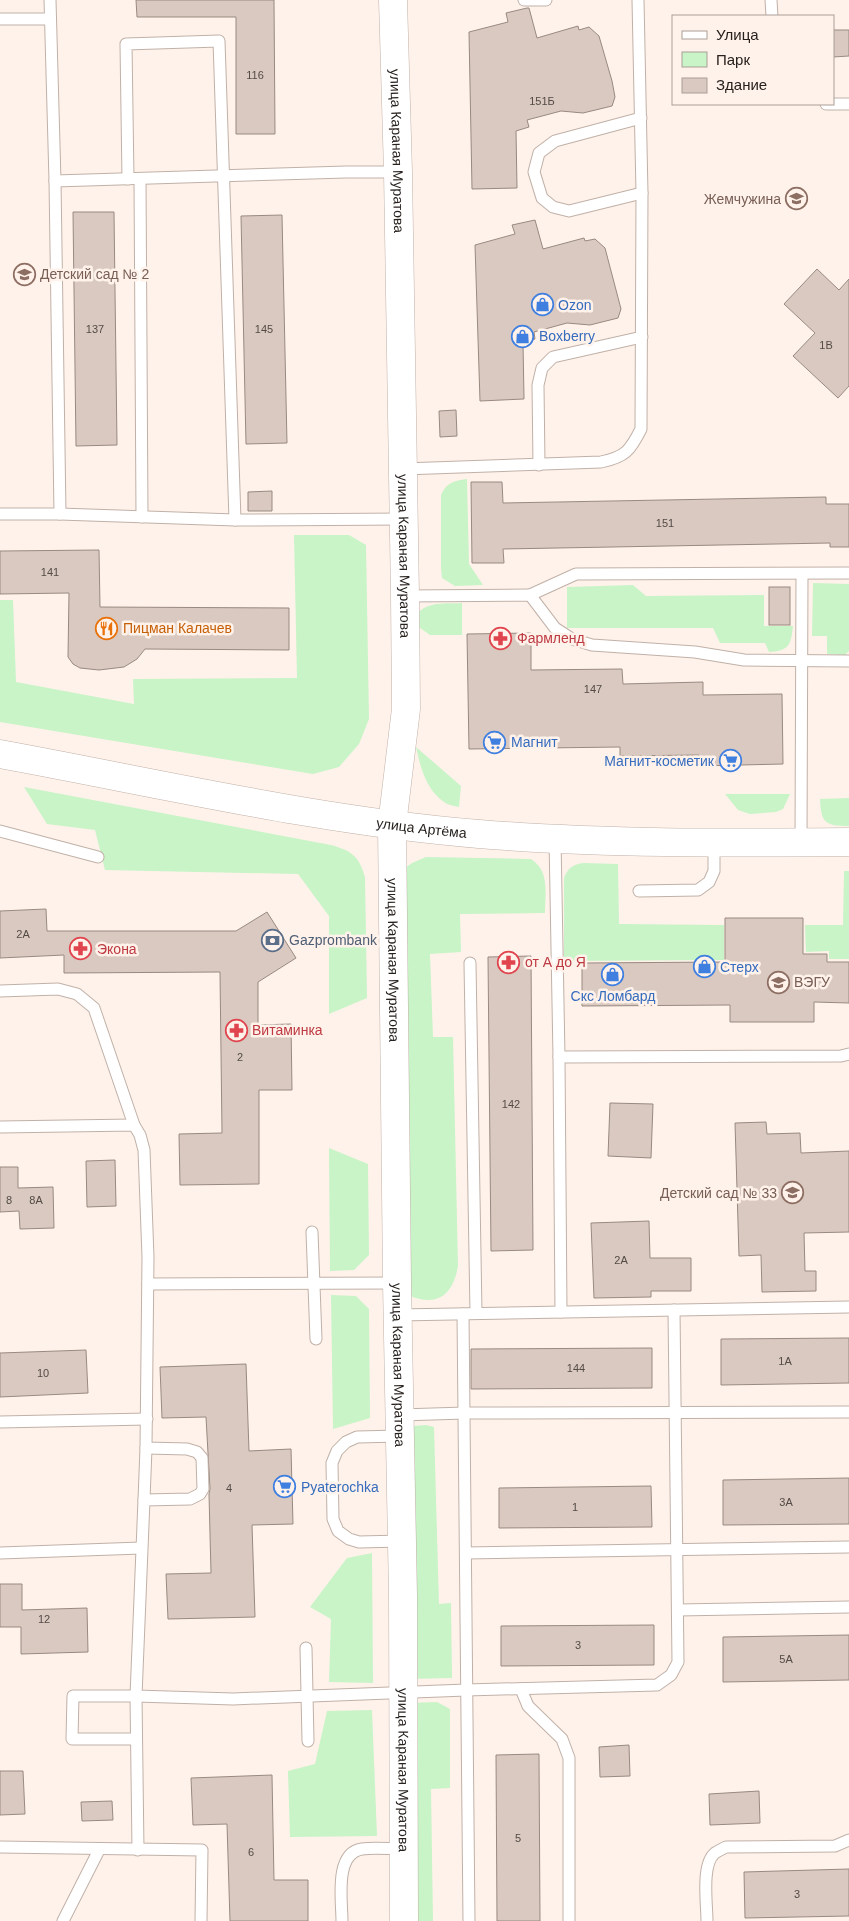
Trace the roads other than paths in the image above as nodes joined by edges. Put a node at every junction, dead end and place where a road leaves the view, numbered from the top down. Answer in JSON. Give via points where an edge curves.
{"nodes":[{"id":1,"x":50,"y":0,"type":"edge"},
{"id":2,"x":393,"y":0,"type":"edge"},
{"id":3,"x":524,"y":0,"type":"edge"},
{"id":4,"x":546,"y":0,"type":"edge"},
{"id":5,"x":638,"y":0,"type":"edge"},
{"id":6,"x":771,"y":0,"type":"edge"},
{"id":7,"x":772,"y":15,"type":"edge"},
{"id":8,"x":0,"y":19,"type":"edge"},
{"id":9,"x":50,"y":19,"type":"junction"},
{"id":10,"x":834,"y":104,"type":"edge"},
{"id":11,"x":849,"y":104,"type":"edge"},
{"id":12,"x":641,"y":118,"type":"junction"},
{"id":13,"x":398,"y":172,"type":"junction"},
{"id":14,"x":223,"y":177,"type":"junction"},
{"id":15,"x":128,"y":179,"type":"junction"},
{"id":16,"x":140,"y":179,"type":"junction"},
{"id":17,"x":55,"y":181,"type":"junction"},
{"id":18,"x":642,"y":193,"type":"junction"},
{"id":19,"x":642,"y":336,"type":"junction"},
{"id":20,"x":539,"y":465,"type":"junction"},
{"id":21,"x":403,"y":469,"type":"junction"},
{"id":22,"x":0,"y":514,"type":"edge"},
{"id":23,"x":60,"y":514,"type":"junction"},
{"id":24,"x":142,"y":517,"type":"junction"},
{"id":25,"x":405,"y":519,"type":"junction"},
{"id":26,"x":235,"y":520,"type":"junction"},
{"id":27,"x":849,"y":573,"type":"edge"},
{"id":28,"x":802,"y":574,"type":"junction"},
{"id":29,"x":530,"y":595,"type":"junction"},
{"id":30,"x":406,"y":596,"type":"junction"},
{"id":31,"x":849,"y":661,"type":"edge"},
{"id":32,"x":803,"y":662,"type":"junction"},
{"id":33,"x":0,"y":754,"type":"edge"},
{"id":34,"x":392,"y":825,"type":"junction"},
{"id":35,"x":0,"y":831,"type":"edge"},
{"id":36,"x":555,"y":838,"type":"junction"},
{"id":37,"x":802,"y":842,"type":"junction"},
{"id":38,"x":849,"y":842,"type":"edge"},
{"id":39,"x":714,"y":843,"type":"junction"},
{"id":40,"x":98,"y":857,"type":"dead end"},
{"id":41,"x":640,"y":891,"type":"dead end"},
{"id":42,"x":470,"y":963,"type":"dead end"},
{"id":43,"x":0,"y":991,"type":"edge"},
{"id":44,"x":849,"y":1054,"type":"edge"},
{"id":45,"x":560,"y":1057,"type":"junction"},
{"id":46,"x":134,"y":1125,"type":"junction"},
{"id":47,"x":0,"y":1127,"type":"edge"},
{"id":48,"x":312,"y":1232,"type":"dead end"},
{"id":49,"x":314,"y":1283,"type":"junction"},
{"id":50,"x":148,"y":1284,"type":"junction"},
{"id":51,"x":397,"y":1284,"type":"junction"},
{"id":52,"x":849,"y":1307,"type":"edge"},
{"id":53,"x":674,"y":1310,"type":"junction"},
{"id":54,"x":561,"y":1312,"type":"junction"},
{"id":55,"x":476,"y":1313,"type":"junction"},
{"id":56,"x":463,"y":1314,"type":"junction"},
{"id":57,"x":398,"y":1315,"type":"junction"},
{"id":58,"x":316,"y":1338,"type":"dead end"},
{"id":59,"x":675,"y":1412,"type":"junction"},
{"id":60,"x":849,"y":1412,"type":"edge"},
{"id":61,"x":465,"y":1413,"type":"junction"},
{"id":62,"x":147,"y":1419,"type":"junction"},
{"id":63,"x":0,"y":1422,"type":"edge"},
{"id":64,"x":400,"y":1426,"type":"junction"},
{"id":65,"x":146,"y":1448,"type":"junction"},
{"id":66,"x":144,"y":1500,"type":"junction"},
{"id":67,"x":402,"y":1541,"type":"junction"},
{"id":68,"x":849,"y":1547,"type":"edge"},
{"id":69,"x":141,"y":1548,"type":"junction"},
{"id":70,"x":678,"y":1551,"type":"junction"},
{"id":71,"x":0,"y":1553,"type":"edge"},
{"id":72,"x":466,"y":1553,"type":"junction"},
{"id":73,"x":849,"y":1607,"type":"edge"},
{"id":74,"x":678,"y":1610,"type":"junction"},
{"id":75,"x":306,"y":1648,"type":"dead end"},
{"id":76,"x":521,"y":1689,"type":"junction"},
{"id":77,"x":466,"y":1690,"type":"junction"},
{"id":78,"x":403,"y":1692,"type":"junction"},
{"id":79,"x":136,"y":1696,"type":"junction"},
{"id":80,"x":307,"y":1696,"type":"junction"},
{"id":81,"x":136,"y":1739,"type":"junction"},
{"id":82,"x":308,"y":1741,"type":"dead end"},
{"id":83,"x":849,"y":1840,"type":"edge"},
{"id":84,"x":0,"y":1847,"type":"edge"},
{"id":85,"x":404,"y":1849,"type":"junction"},
{"id":86,"x":99,"y":1850,"type":"junction"},
{"id":87,"x":138,"y":1850,"type":"junction"},
{"id":88,"x":63,"y":1921,"type":"edge"},
{"id":89,"x":201,"y":1921,"type":"edge"},
{"id":90,"x":342,"y":1921,"type":"edge"},
{"id":91,"x":404,"y":1921,"type":"edge"},
{"id":92,"x":469,"y":1921,"type":"edge"},
{"id":93,"x":569,"y":1921,"type":"edge"},
{"id":94,"x":707,"y":1921,"type":"edge"}],
"edges":[{"from":1,"to":9,"type":"lane"},
{"from":2,"to":13,"type":"main road","name":"улица Караная Муратова"},
{"from":3,"to":4,"type":"lane"},
{"from":5,"to":12,"type":"lane"},
{"from":6,"to":7,"type":"lane"},
{"from":8,"to":9,"type":"lane"},
{"from":9,"to":17,"type":"lane"},
{"from":10,"to":11,"type":"lane"},
{"from":12,"to":18,"type":"lane"},
{"from":12,"to":18,"type":"lane","via":[[555,141],[539,153],[534,172],[542,198],[553,207],[569,211]]},
{"from":13,"to":14,"type":"lane"},
{"from":13,"to":21,"type":"main road","name":"улица Караная Муратова"},
{"from":14,"to":15,"type":"lane","via":[[219,41],[126,44]]},
{"from":14,"to":16,"type":"lane"},
{"from":14,"to":26,"type":"lane"},
{"from":15,"to":16,"type":"lane"},
{"from":15,"to":17,"type":"lane"},
{"from":16,"to":24,"type":"lane"},
{"from":17,"to":23,"type":"lane"},
{"from":18,"to":19,"type":"lane"},
{"from":19,"to":20,"type":"lane","via":[[553,356],[542,368],[538,385]]},
{"from":19,"to":20,"type":"lane","via":[[641,429],[632,447],[618,458],[600,462]]},
{"from":20,"to":21,"type":"lane"},
{"from":21,"to":25,"type":"main road","name":"улица Караная Муратова"},
{"from":22,"to":23,"type":"lane"},
{"from":23,"to":24,"type":"lane"},
{"from":24,"to":26,"type":"lane"},
{"from":25,"to":26,"type":"lane"},
{"from":25,"to":30,"type":"main road","name":"улица Караная Муратова"},
{"from":27,"to":28,"type":"lane"},
{"from":28,"to":29,"type":"lane","via":[[576,574]]},
{"from":28,"to":32,"type":"lane"},
{"from":29,"to":30,"type":"lane"},
{"from":29,"to":32,"type":"lane","via":[[555,628],[572,640],[744,660]]},
{"from":30,"to":34,"type":"main road","name":"улица Караная Муратова","via":[[406,709]]},
{"from":31,"to":32,"type":"lane"},
{"from":32,"to":37,"type":"lane"},
{"from":33,"to":34,"type":"main road","name":"улица Артёма"},
{"from":34,"to":36,"type":"main road","name":"улица Артёма"},
{"from":34,"to":51,"type":"main road","name":"улица Караная Муратова"},
{"from":35,"to":40,"type":"lane"},
{"from":36,"to":39,"type":"main road","name":"улица Артёма"},
{"from":36,"to":45,"type":"lane"},
{"from":37,"to":38,"type":"main road","name":"улица Артёма"},
{"from":37,"to":39,"type":"main road","name":"улица Артёма"},
{"from":39,"to":41,"type":"lane","via":[[714,871],[710,882],[698,890]]},
{"from":42,"to":55,"type":"lane"},
{"from":43,"to":46,"type":"lane","via":[[58,989],[77,994],[94,1008]]},
{"from":44,"to":45,"type":"lane"},
{"from":45,"to":54,"type":"lane"},
{"from":46,"to":47,"type":"lane"},
{"from":46,"to":50,"type":"lane","via":[[144,1150]]},
{"from":48,"to":49,"type":"lane"},
{"from":49,"to":50,"type":"lane"},
{"from":49,"to":51,"type":"lane"},
{"from":49,"to":58,"type":"lane"},
{"from":50,"to":62,"type":"lane"},
{"from":51,"to":57,"type":"main road","name":"улица Караная Муратова"},
{"from":52,"to":53,"type":"lane"},
{"from":53,"to":54,"type":"lane"},
{"from":53,"to":59,"type":"lane"},
{"from":54,"to":55,"type":"lane"},
{"from":55,"to":56,"type":"lane"},
{"from":56,"to":57,"type":"lane"},
{"from":56,"to":61,"type":"lane"},
{"from":57,"to":64,"type":"main road","name":"улица Караная Муратова"},
{"from":59,"to":60,"type":"lane"},
{"from":59,"to":61,"type":"lane"},
{"from":59,"to":70,"type":"lane"},
{"from":61,"to":64,"type":"lane"},
{"from":61,"to":72,"type":"lane"},
{"from":62,"to":63,"type":"lane"},
{"from":62,"to":65,"type":"lane"},
{"from":64,"to":67,"type":"main road","name":"улица Караная Муратова"},
{"from":64,"to":67,"type":"lane","via":[[346,1442],[336,1451],[332,1463],[333,1519],[338,1531],[359,1542]]},
{"from":65,"to":66,"type":"lane"},
{"from":65,"to":66,"type":"lane","via":[[198,1452],[202,1458],[203,1489],[190,1499]]},
{"from":66,"to":69,"type":"lane"},
{"from":67,"to":78,"type":"main road","name":"улица Караная Муратова"},
{"from":68,"to":70,"type":"lane"},
{"from":69,"to":71,"type":"lane"},
{"from":69,"to":79,"type":"lane"},
{"from":70,"to":72,"type":"lane"},
{"from":70,"to":74,"type":"lane"},
{"from":72,"to":77,"type":"lane"},
{"from":73,"to":74,"type":"lane"},
{"from":74,"to":76,"type":"lane","via":[[678,1662],[671,1675],[657,1685]]},
{"from":75,"to":80,"type":"lane"},
{"from":76,"to":77,"type":"lane"},
{"from":76,"to":93,"type":"lane","via":[[528,1706],[562,1739],[569,1758]]},
{"from":77,"to":78,"type":"lane"},
{"from":77,"to":92,"type":"lane"},
{"from":78,"to":80,"type":"lane"},
{"from":78,"to":85,"type":"main road","name":"улица Караная Муратова"},
{"from":79,"to":80,"type":"lane"},
{"from":79,"to":81,"type":"lane"},
{"from":79,"to":81,"type":"lane","via":[[72,1696],[72,1739]]},
{"from":80,"to":82,"type":"lane"},
{"from":81,"to":87,"type":"lane"},
{"from":83,"to":94,"type":"lane","via":[[835,1846],[726,1847],[714,1854],[708,1864]]},
{"from":84,"to":86,"type":"lane"},
{"from":85,"to":90,"type":"lane","via":[[360,1850],[344,1861]]},
{"from":85,"to":91,"type":"main road","name":"улица Караная Муратова"},
{"from":86,"to":87,"type":"lane"},
{"from":86,"to":88,"type":"lane"},
{"from":87,"to":89,"type":"lane","via":[[202,1850]]}]}
